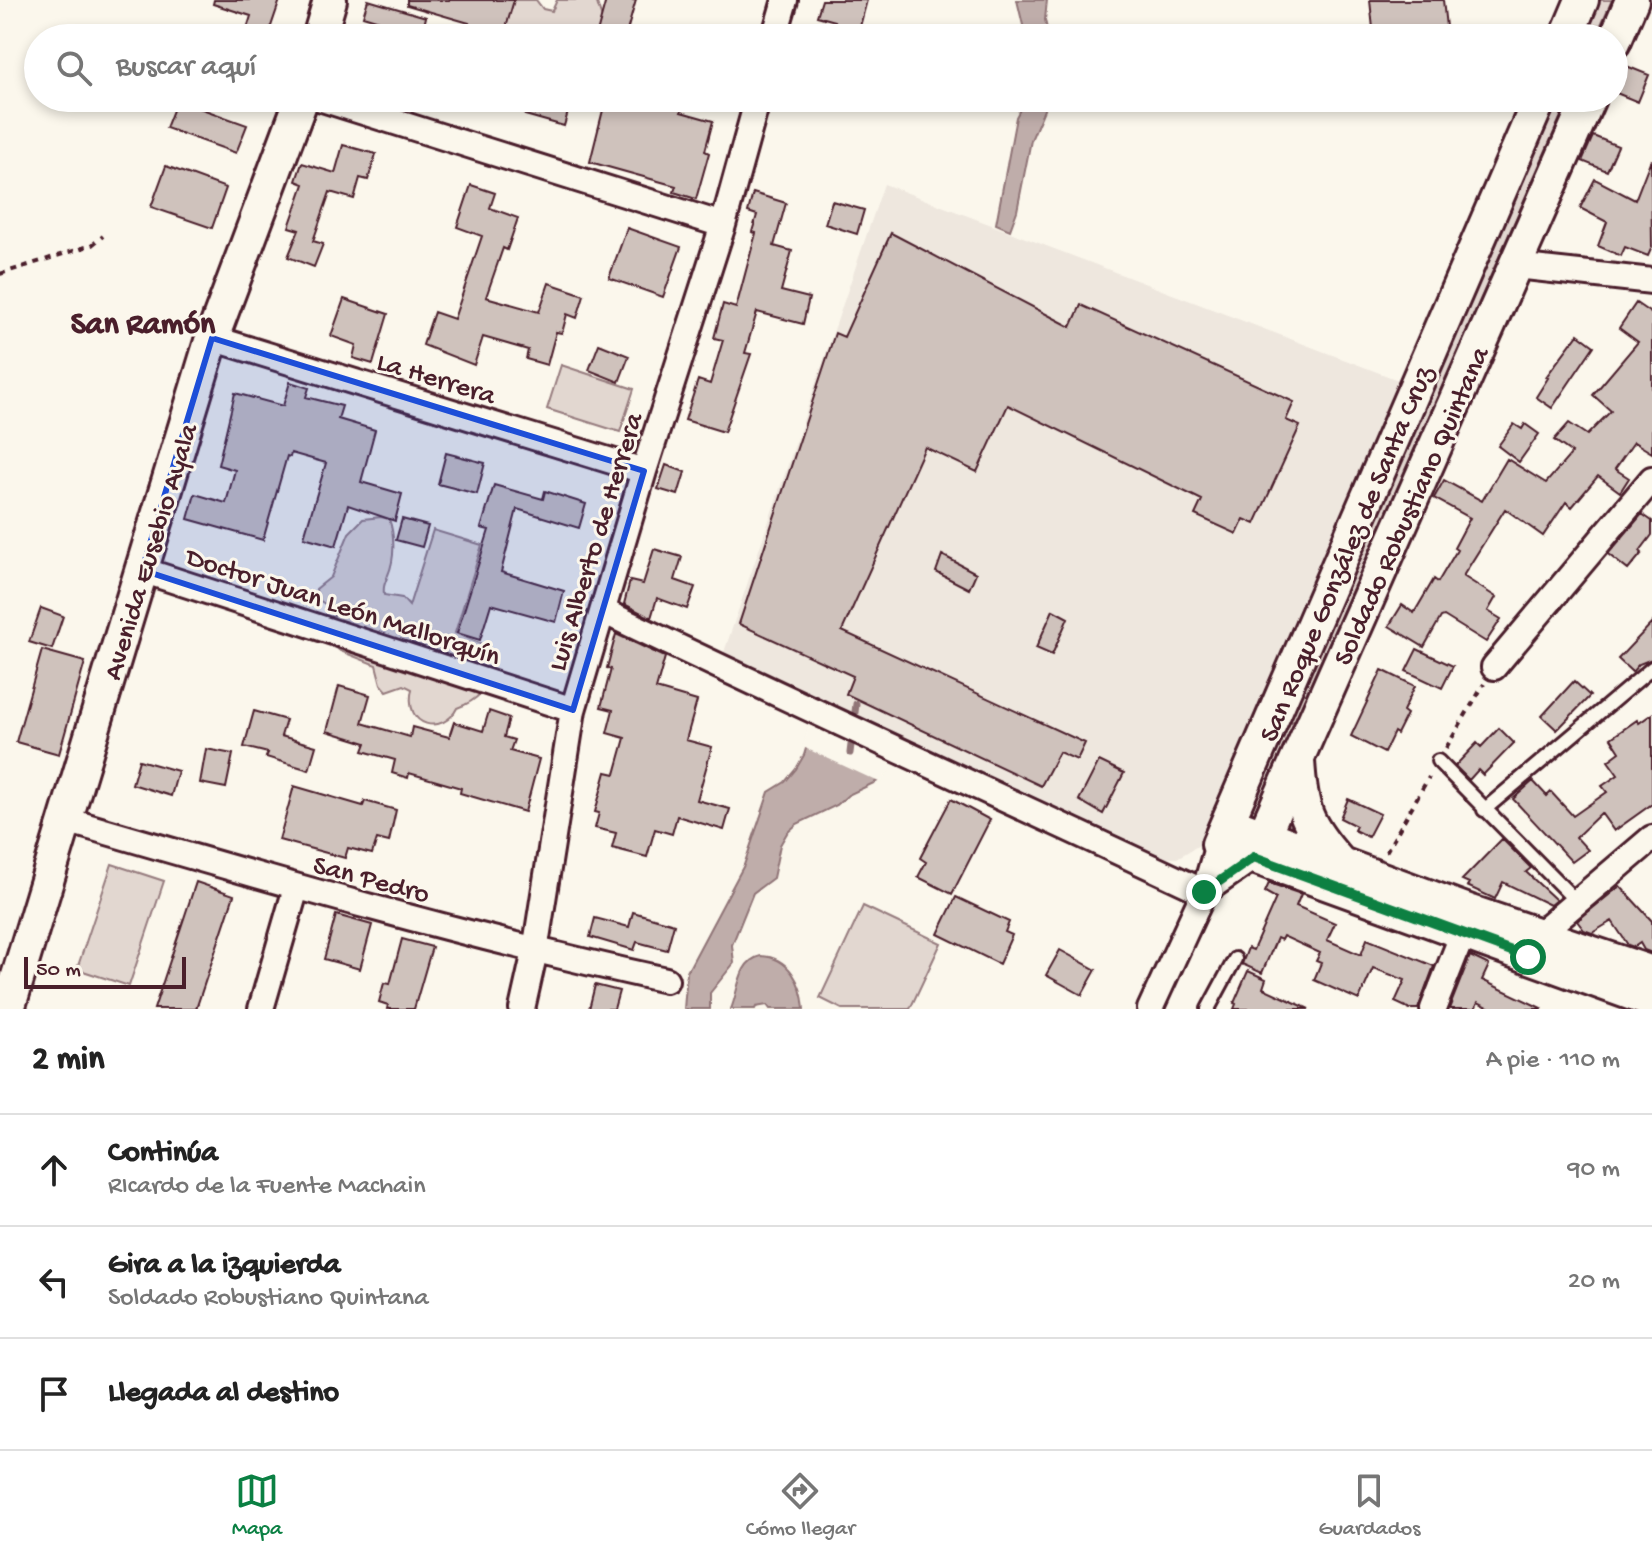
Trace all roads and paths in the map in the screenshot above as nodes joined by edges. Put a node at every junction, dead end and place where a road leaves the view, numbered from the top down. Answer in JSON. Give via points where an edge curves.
{"nodes":[{"id":1,"x":330,"y":0,"type":"edge"},
{"id":2,"x":785,"y":0,"type":"edge"},
{"id":3,"x":1582,"y":0,"type":"edge"},
{"id":4,"x":1632,"y":0,"type":"edge"},
{"id":5,"x":323,"y":24,"type":"edge"},
{"id":6,"x":778,"y":24,"type":"edge"},
{"id":7,"x":1572,"y":24,"type":"edge"},
{"id":8,"x":1622,"y":24,"type":"edge"},
{"id":9,"x":297,"y":112,"type":"edge"},
{"id":10,"x":364,"y":112,"type":"edge"},
{"id":11,"x":754,"y":112,"type":"edge"},
{"id":12,"x":1534,"y":112,"type":"edge"},
{"id":13,"x":1583,"y":112,"type":"edge"},
{"id":14,"x":723,"y":225,"type":"junction"},
{"id":15,"x":103,"y":236,"type":"dead end"},
{"id":16,"x":1515,"y":266,"type":"junction"},
{"id":17,"x":0,"y":274,"type":"edge"},
{"id":18,"x":1652,"y":281,"type":"edge"},
{"id":19,"x":212,"y":338,"type":"junction"},
{"id":20,"x":644,"y":471,"type":"junction"},
{"id":21,"x":1652,"y":479,"type":"edge"},
{"id":22,"x":142,"y":570,"type":"junction"},
{"id":23,"x":603,"y":611,"type":"junction"},
{"id":24,"x":1494,"y":667,"type":"joint"},
{"id":25,"x":1652,"y":668,"type":"edge"},
{"id":26,"x":573,"y":710,"type":"junction"},
{"id":27,"x":1298,"y":757,"type":"junction"},
{"id":28,"x":1438,"y":761,"type":"junction"},
{"id":29,"x":1484,"y":810,"type":"junction"},
{"id":30,"x":66,"y":820,"type":"junction"},
{"id":31,"x":1222,"y":833,"type":"junction"},
{"id":32,"x":1652,"y":838,"type":"edge"},
{"id":33,"x":1259,"y":846,"type":"junction"},
{"id":34,"x":1339,"y":862,"type":"junction"},
{"id":35,"x":1374,"y":874,"type":"junction"},
{"id":36,"x":296,"y":888,"type":"junction"},
{"id":37,"x":1204,"y":892,"type":"junction"},
{"id":38,"x":1577,"y":902,"type":"junction"},
{"id":39,"x":1467,"y":922,"type":"junction"},
{"id":40,"x":1533,"y":946,"type":"junction"},
{"id":41,"x":535,"y":951,"type":"junction"},
{"id":42,"x":1235,"y":959,"type":"dead end"},
{"id":43,"x":666,"y":980,"type":"dead end"},
{"id":44,"x":1649,"y":991,"type":"edge"},
{"id":45,"x":8,"y":1009,"type":"edge"},
{"id":46,"x":261,"y":1009,"type":"edge"},
{"id":47,"x":522,"y":1009,"type":"edge"},
{"id":48,"x":1150,"y":1009,"type":"edge"},
{"id":49,"x":1208,"y":1009,"type":"edge"},
{"id":50,"x":1433,"y":1009,"type":"edge"}],
"edges":[{"from":1,"to":5,"type":"street"},
{"from":2,"to":6,"type":"street"},
{"from":3,"to":7,"type":"street"},
{"from":4,"to":8,"type":"street"},
{"from":9,"to":19,"type":"street","name":"Avenida Eusebio Ayala"},
{"from":10,"to":14,"type":"street"},
{"from":11,"to":14,"type":"street","name":"Luis Alberto de Herrera"},
{"from":12,"to":31,"type":"street","name":"San Roque González de Santa Cruz"},
{"from":13,"to":16,"type":"street","name":"Soldado Robustiano Quintana"},
{"from":14,"to":20,"type":"street","name":"Luis Alberto de Herrera"},
{"from":15,"to":17,"type":"path","via":[[92,245]]},
{"from":16,"to":18,"type":"street"},
{"from":16,"to":27,"type":"street","name":"Soldado Robustiano Quintana"},
{"from":19,"to":20,"type":"street","name":"La Herrera"},
{"from":19,"to":22,"type":"street","name":"Avenida Eusebio Ayala"},
{"from":20,"to":23,"type":"street","name":"Luis Alberto de Herrera"},
{"from":21,"to":24,"type":"street"},
{"from":22,"to":26,"type":"street","name":"Doctor Juan León Mallorquín"},
{"from":22,"to":30,"type":"street","name":"Avenida Eusebio Ayala"},
{"from":23,"to":26,"type":"street","name":"Luis Alberto de Herrera"},
{"from":23,"to":37,"type":"street"},
{"from":24,"to":28,"type":"path"},
{"from":25,"to":29,"type":"lane"},
{"from":26,"to":41,"type":"street","name":"Luis Alberto de Herrera"},
{"from":27,"to":33,"type":"street","name":"Soldado Robustiano Quintana"},
{"from":27,"to":34,"type":"street","via":[[1300,799],[1307,818]]},
{"from":28,"to":29,"type":"lane"},
{"from":28,"to":35,"type":"path"},
{"from":29,"to":38,"type":"lane"},
{"from":30,"to":36,"type":"street","name":"San Pedro"},
{"from":30,"to":45,"type":"street","name":"Avenida Eusebio Ayala"},
{"from":31,"to":33,"type":"street"},
{"from":31,"to":37,"type":"street","name":"San Roque González de Santa Cruz"},
{"from":32,"to":38,"type":"street"},
{"from":33,"to":34,"type":"street"},
{"from":33,"to":37,"type":"street"},
{"from":33,"to":39,"type":"street"},
{"from":34,"to":35,"type":"street"},
{"from":35,"to":39,"type":"street"},
{"from":36,"to":41,"type":"street","name":"San Pedro"},
{"from":36,"to":46,"type":"street"},
{"from":37,"to":48,"type":"street","name":"San Roque González de Santa Cruz"},
{"from":38,"to":40,"type":"street"},
{"from":39,"to":40,"type":"street"},
{"from":39,"to":50,"type":"street"},
{"from":40,"to":44,"type":"street"},
{"from":41,"to":43,"type":"street","name":"San Pedro"},
{"from":41,"to":47,"type":"street","name":"Luis Alberto de Herrera"},
{"from":42,"to":49,"type":"lane"}]}
